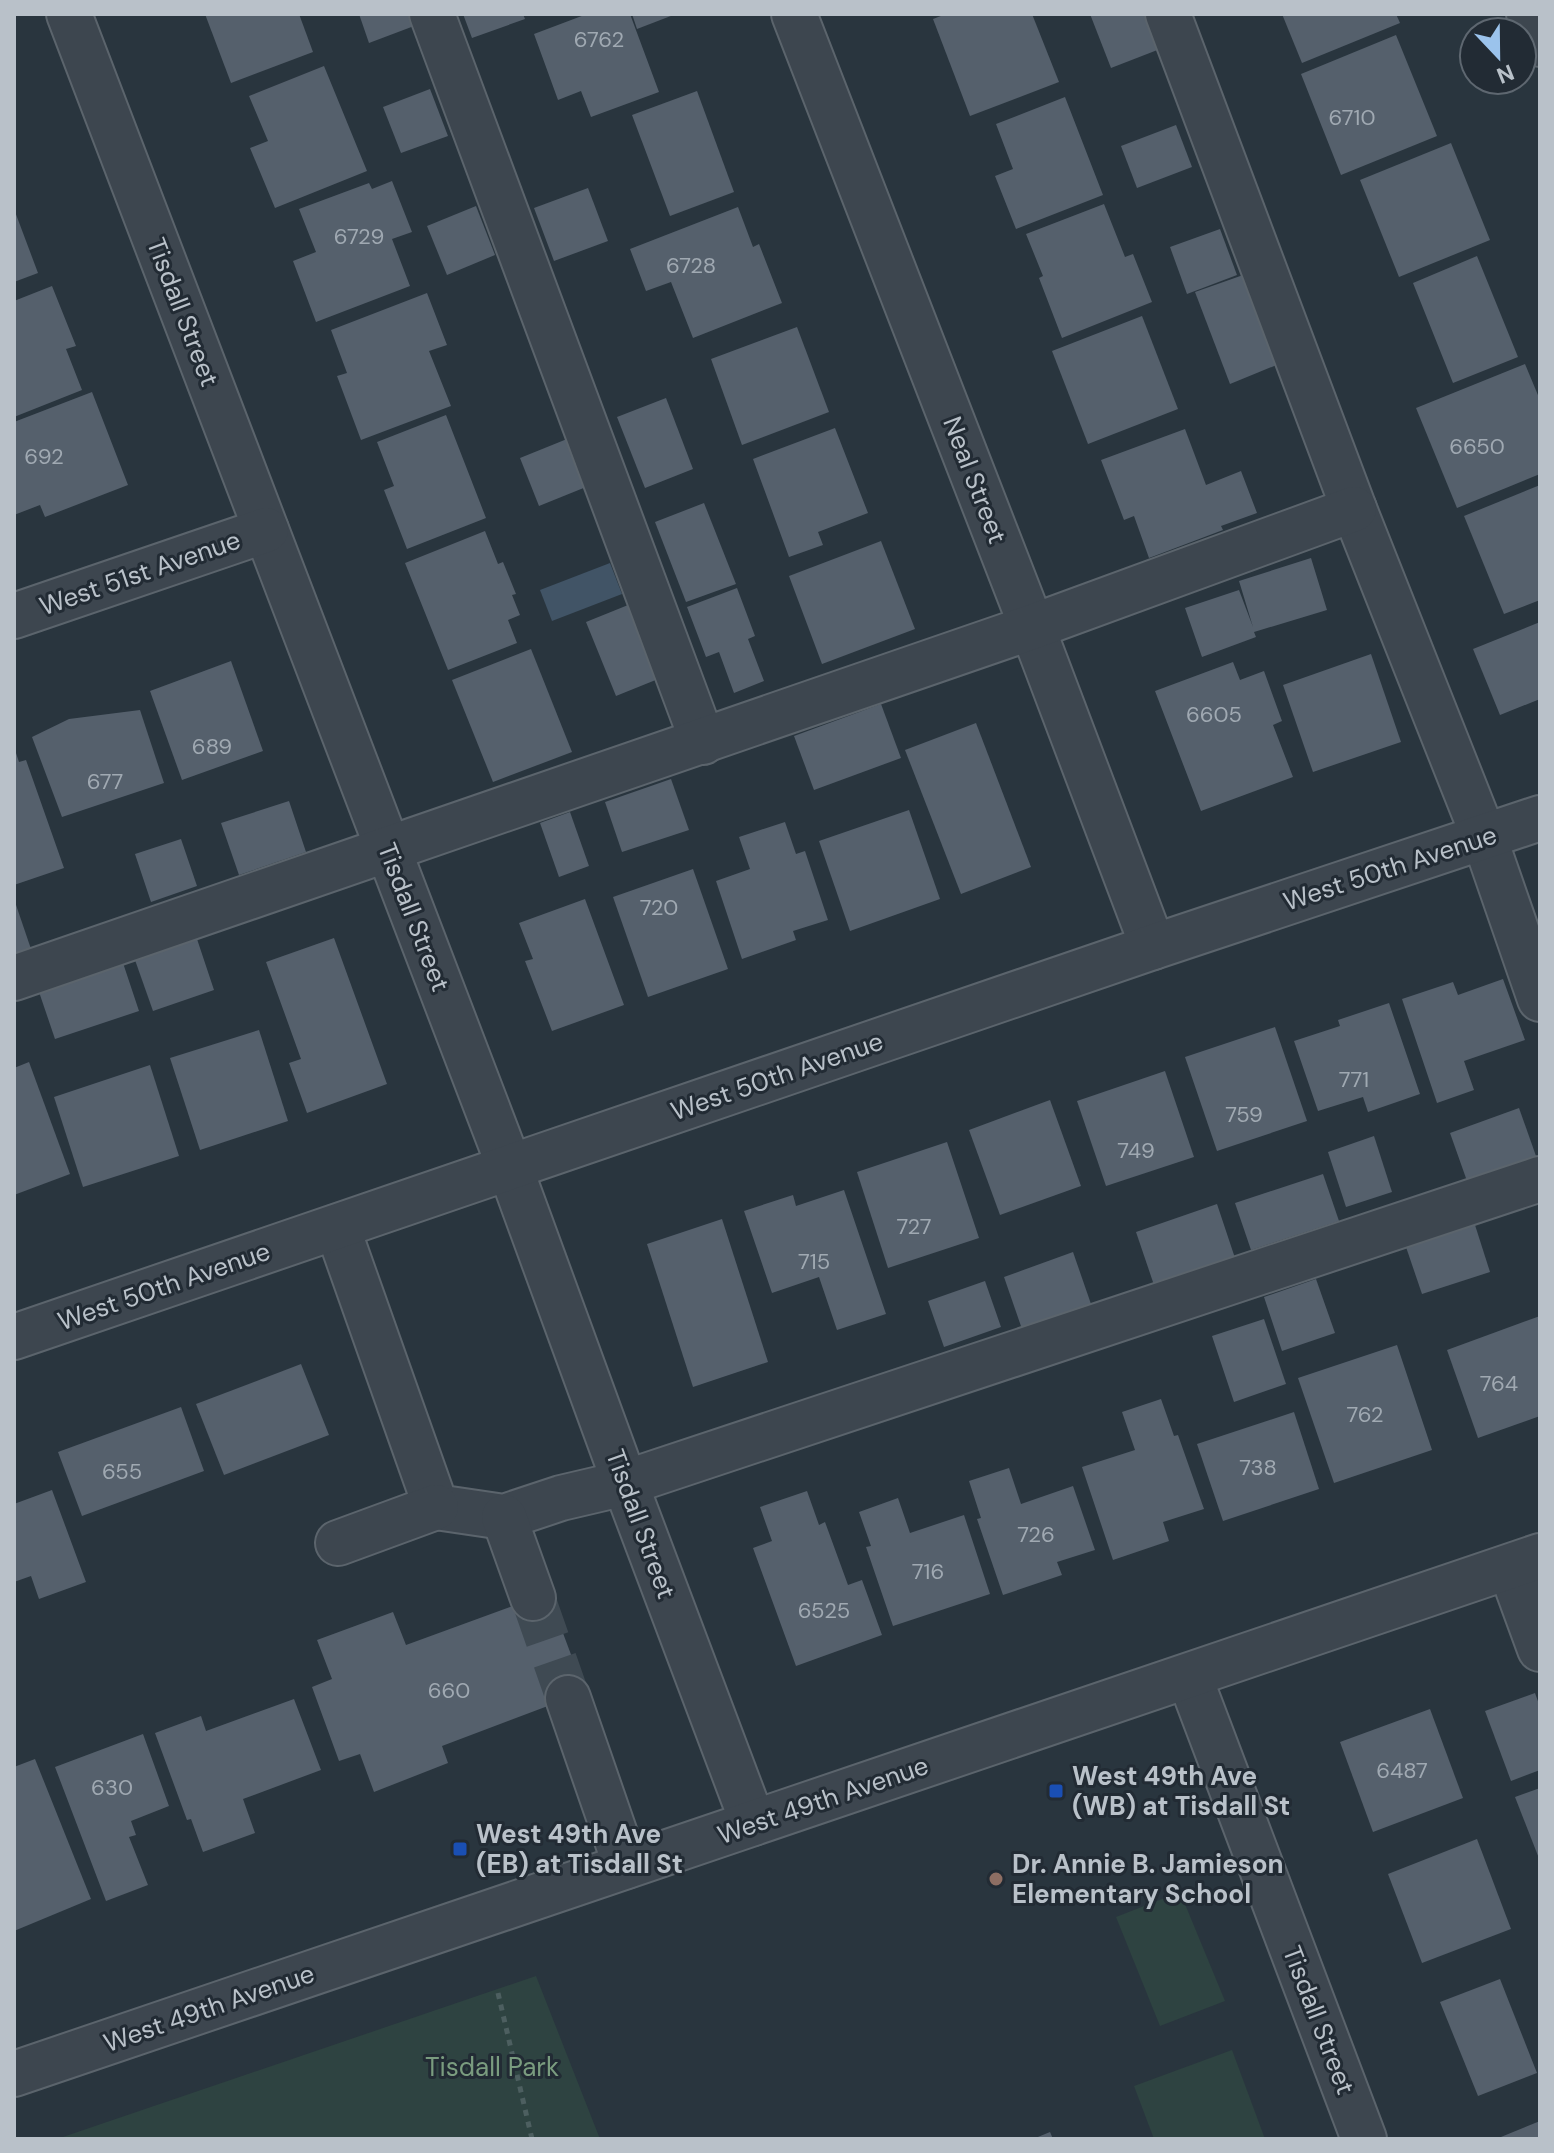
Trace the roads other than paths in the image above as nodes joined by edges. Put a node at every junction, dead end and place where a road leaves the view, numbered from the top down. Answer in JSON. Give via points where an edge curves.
{"nodes":[{"id":1,"x":69,"y":14,"type":"edge"},
{"id":2,"x":432,"y":14,"type":"edge"},
{"id":3,"x":794,"y":14,"type":"edge"},
{"id":4,"x":1168,"y":14,"type":"edge"},
{"id":5,"x":1529,"y":14,"type":"edge"},
{"id":6,"x":1540,"y":44,"type":"edge"},
{"id":7,"x":1354,"y":509,"type":"junction"},
{"id":8,"x":266,"y":530,"type":"junction"},
{"id":9,"x":14,"y":616,"type":"edge"},
{"id":10,"x":1032,"y":627,"type":"junction"},
{"id":11,"x":703,"y":742,"type":"junction"},
{"id":12,"x":1540,"y":818,"type":"edge"},
{"id":13,"x":1484,"y":837,"type":"junction"},
{"id":14,"x":388,"y":850,"type":"junction"},
{"id":15,"x":1153,"y":947,"type":"junction"},
{"id":16,"x":14,"y":978,"type":"edge"},
{"id":17,"x":1540,"y":999,"type":"edge"},
{"id":18,"x":510,"y":1168,"type":"junction"},
{"id":19,"x":1540,"y":1179,"type":"edge"},
{"id":20,"x":337,"y":1227,"type":"junction"},
{"id":21,"x":14,"y":1337,"type":"edge"},
{"id":22,"x":625,"y":1483,"type":"junction"},
{"id":23,"x":436,"y":1507,"type":"junction"},
{"id":24,"x":504,"y":1517,"type":"junction"},
{"id":25,"x":338,"y":1543,"type":"dead end"},
{"id":26,"x":1525,"y":1562,"type":"edge"},
{"id":27,"x":533,"y":1598,"type":"tunnel mouth"},
{"id":28,"x":1540,"y":1649,"type":"edge"},
{"id":29,"x":1189,"y":1676,"type":"junction"},
{"id":30,"x":568,"y":1698,"type":"tunnel mouth"},
{"id":31,"x":753,"y":1823,"type":"junction"},
{"id":32,"x":626,"y":1866,"type":"junction"},
{"id":33,"x":14,"y":2074,"type":"edge"},
{"id":34,"x":1364,"y":2139,"type":"edge"}],
"edges":[{"from":1,"to":8,"type":"street","name":"Tisdall Street"},
{"from":2,"to":11,"type":"street"},
{"from":3,"to":10,"type":"street","name":"Neal Street"},
{"from":4,"to":7,"type":"street"},
{"from":5,"to":6,"type":"street"},
{"from":7,"to":10,"type":"street"},
{"from":7,"to":13,"type":"street"},
{"from":8,"to":9,"type":"street","name":"West 51st Avenue"},
{"from":8,"to":14,"type":"street","name":"Tisdall Street"},
{"from":10,"to":11,"type":"street"},
{"from":10,"to":15,"type":"street","name":"Neal Street"},
{"from":11,"to":14,"type":"street"},
{"from":12,"to":13,"type":"street","name":"West 50th Avenue"},
{"from":13,"to":15,"type":"street","name":"West 50th Avenue"},
{"from":13,"to":17,"type":"street"},
{"from":14,"to":16,"type":"street"},
{"from":14,"to":18,"type":"street","name":"Tisdall Street"},
{"from":15,"to":18,"type":"street","name":"West 50th Avenue"},
{"from":18,"to":20,"type":"street","name":"West 50th Avenue"},
{"from":18,"to":22,"type":"street","name":"Tisdall Street"},
{"from":19,"to":22,"type":"street"},
{"from":20,"to":21,"type":"street","name":"West 50th Avenue"},
{"from":20,"to":23,"type":"street"},
{"from":22,"to":24,"type":"street"},
{"from":22,"to":31,"type":"street","name":"Tisdall Street"},
{"from":23,"to":24,"type":"street"},
{"from":23,"to":25,"type":"street"},
{"from":24,"to":27,"type":"street"},
{"from":26,"to":28,"type":"street"},
{"from":26,"to":29,"type":"street","name":"West 49th Avenue"},
{"from":29,"to":31,"type":"street","name":"West 49th Avenue"},
{"from":29,"to":34,"type":"street","name":"Tisdall Street"},
{"from":30,"to":32,"type":"street"},
{"from":31,"to":32,"type":"street","name":"West 49th Avenue"},
{"from":32,"to":33,"type":"street","name":"West 49th Avenue"}]}
